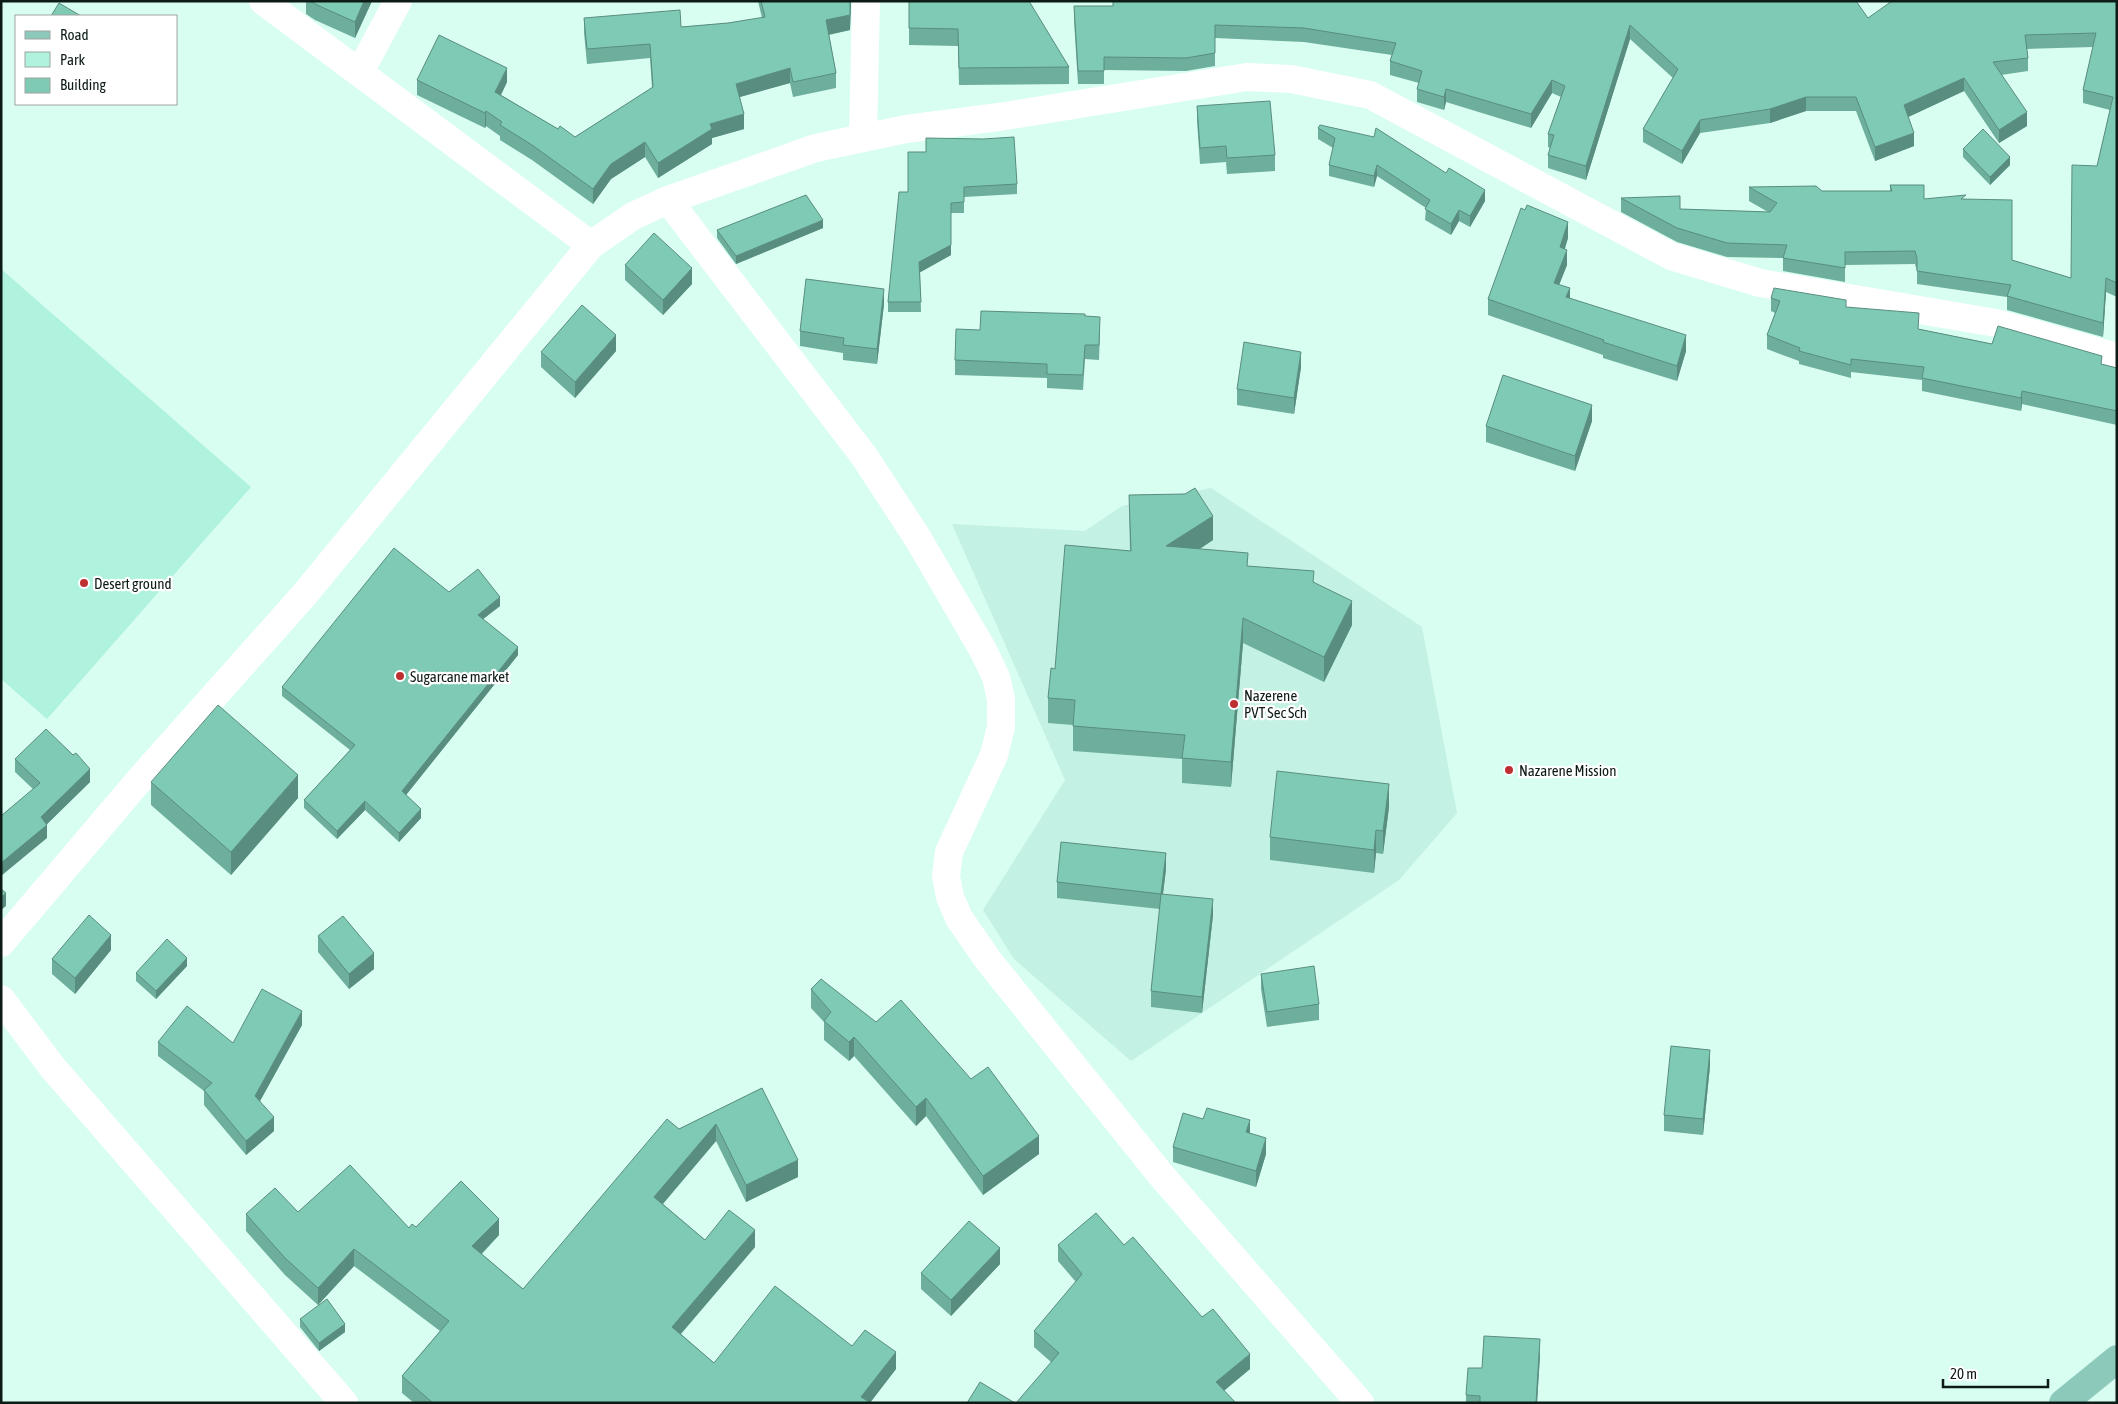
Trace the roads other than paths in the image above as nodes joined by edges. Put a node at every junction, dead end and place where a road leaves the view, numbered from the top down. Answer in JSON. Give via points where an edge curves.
{"nodes":[{"id":1,"x":263,"y":1,"type":"edge"},
{"id":2,"x":398,"y":1,"type":"edge"},
{"id":3,"x":866,"y":1,"type":"edge"},
{"id":4,"x":360,"y":72,"type":"junction"},
{"id":5,"x":863,"y":138,"type":"junction"},
{"id":6,"x":668,"y":200,"type":"junction"},
{"id":7,"x":591,"y":245,"type":"junction"},
{"id":8,"x":2117,"y":357,"type":"edge"},
{"id":9,"x":1,"y":943,"type":"edge"},
{"id":10,"x":1,"y":999,"type":"edge"},
{"id":11,"x":2117,"y":1360,"type":"edge"},
{"id":12,"x":344,"y":1403,"type":"edge"},
{"id":13,"x":1360,"y":1403,"type":"edge"},
{"id":14,"x":2063,"y":1403,"type":"edge"}],
"edges":[{"from":1,"to":4,"type":"street"},
{"from":2,"to":4,"type":"street"},
{"from":3,"to":5,"type":"street"},
{"from":4,"to":7,"type":"street"},
{"from":5,"to":6,"type":"street","via":[[816,148]]},
{"from":5,"to":8,"type":"street","via":[[1247,77],[1291,79],[1370,95],[1671,256],[1760,283],[1996,323]]},
{"from":6,"to":7,"type":"street","via":[[633,216]]},
{"from":6,"to":13,"type":"street","via":[[864,456],[917,537],[996,677],[1001,699],[1001,727],[949,852],[946,876],[959,918],[988,960],[1161,1175]]},
{"from":7,"to":9,"type":"street","via":[[305,594],[142,777]]},
{"from":10,"to":12,"type":"street","via":[[53,1068]]},
{"from":11,"to":14,"type":"main road"}]}
